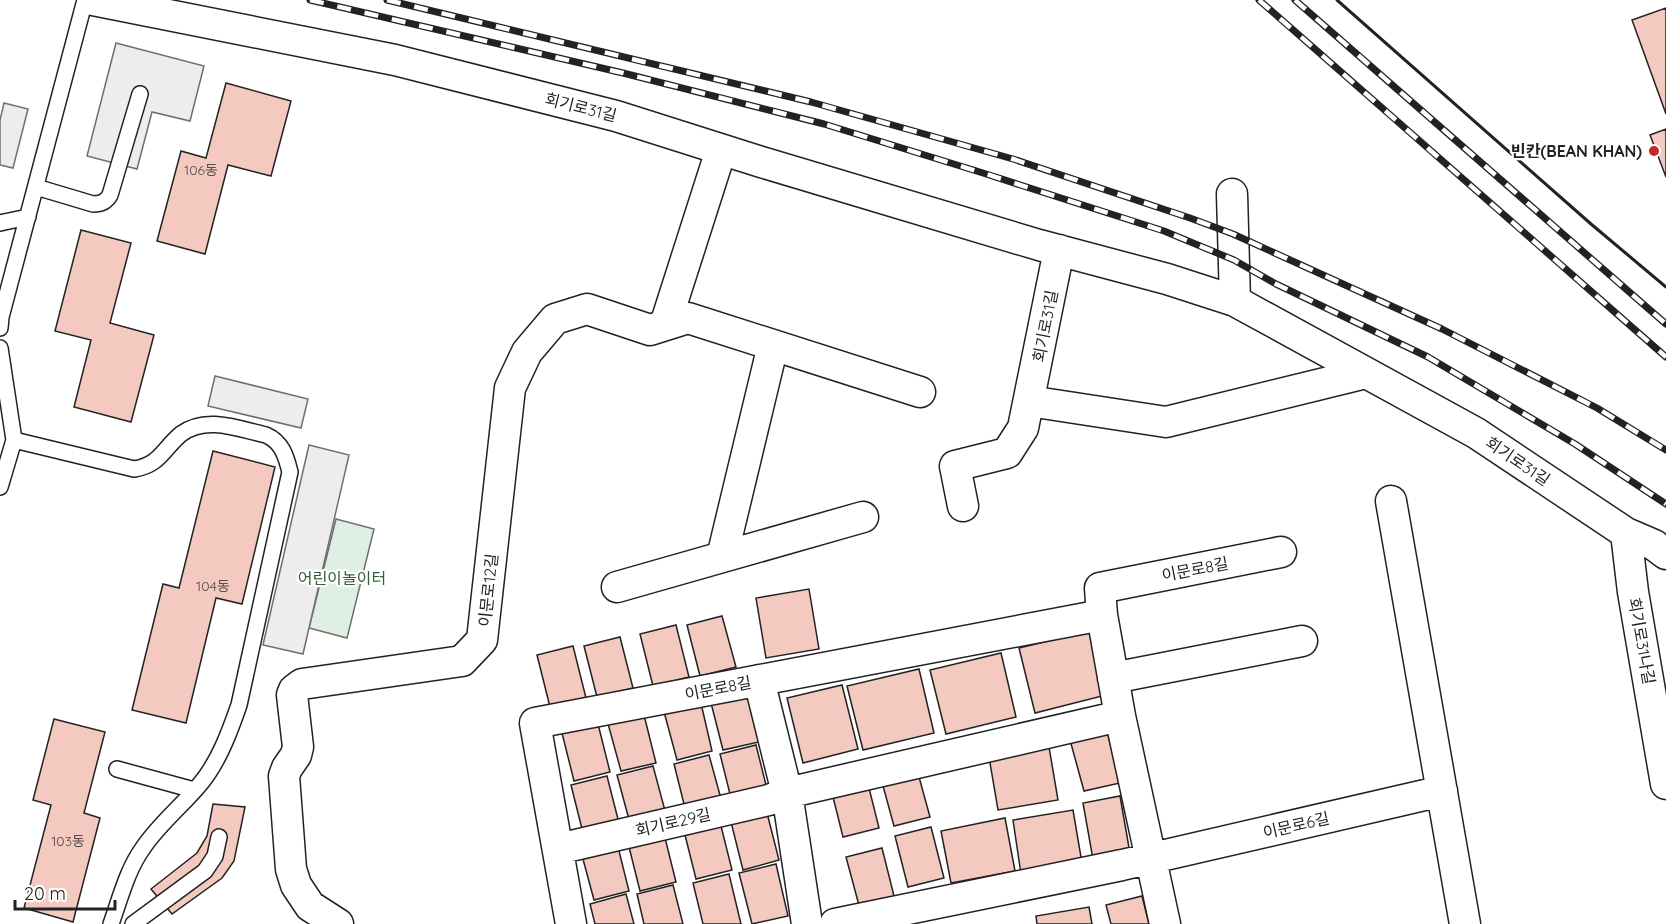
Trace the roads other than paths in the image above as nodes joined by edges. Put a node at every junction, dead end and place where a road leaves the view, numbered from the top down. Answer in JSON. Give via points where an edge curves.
{"nodes":[{"id":1,"x":85,"y":0,"type":"edge"},
{"id":2,"x":93,"y":0,"type":"edge"},
{"id":3,"x":140,"y":94,"type":"dead end"},
{"id":4,"x":721,"y":150,"type":"junction"},
{"id":5,"x":36,"y":187,"type":"junction"},
{"id":6,"x":1232,"y":194,"type":"dead end"},
{"id":7,"x":28,"y":217,"type":"junction"},
{"id":8,"x":0,"y":222,"type":"edge"},
{"id":9,"x":1059,"y":250,"type":"junction"},
{"id":10,"x":1235,"y":302,"type":"junction"},
{"id":11,"x":665,"y":325,"type":"junction"},
{"id":12,"x":0,"y":328,"type":"edge"},
{"id":13,"x":773,"y":345,"type":"junction"},
{"id":14,"x":0,"y":348,"type":"edge"},
{"id":15,"x":1366,"y":373,"type":"junction"},
{"id":16,"x":920,"y":392,"type":"dead end"},
{"id":17,"x":1029,"y":401,"type":"junction"},
{"id":18,"x":14,"y":440,"type":"junction"},
{"id":19,"x":0,"y":487,"type":"edge"},
{"id":20,"x":1391,"y":501,"type":"dead end"},
{"id":21,"x":963,"y":506,"type":"dead end"},
{"id":22,"x":863,"y":517,"type":"dead end"},
{"id":23,"x":1626,"y":533,"type":"junction"},
{"id":24,"x":1281,"y":552,"type":"dead end"},
{"id":25,"x":1666,"y":554,"type":"edge"},
{"id":26,"x":722,"y":557,"type":"junction"},
{"id":27,"x":617,"y":587,"type":"dead end"},
{"id":28,"x":1102,"y":615,"type":"junction"},
{"id":29,"x":1302,"y":641,"type":"dead end"},
{"id":30,"x":1113,"y":678,"type":"junction"},
{"id":31,"x":759,"y":680,"type":"junction"},
{"id":32,"x":1120,"y":716,"type":"junction"},
{"id":33,"x":117,"y":769,"type":"dead end"},
{"id":34,"x":1666,"y":784,"type":"edge"},
{"id":35,"x":194,"y":790,"type":"junction"},
{"id":36,"x":1442,"y":791,"type":"junction"},
{"id":37,"x":787,"y":793,"type":"junction"},
{"id":38,"x":219,"y":837,"type":"dead end"},
{"id":39,"x":558,"y":849,"type":"junction"},
{"id":40,"x":1150,"y":858,"type":"junction"},
{"id":41,"x":111,"y":924,"type":"edge"},
{"id":42,"x":133,"y":924,"type":"edge"},
{"id":43,"x":338,"y":924,"type":"edge"},
{"id":44,"x":571,"y":924,"type":"edge"},
{"id":45,"x":807,"y":924,"type":"edge"},
{"id":46,"x":835,"y":924,"type":"edge"},
{"id":47,"x":1164,"y":924,"type":"edge"},
{"id":48,"x":1465,"y":924,"type":"edge"}],
"edges":[{"from":1,"to":5,"type":"lane"},
{"from":2,"to":4,"type":"street","name":"회기로31길","via":[[395,60],[616,116]]},
{"from":3,"to":5,"type":"lane","via":[[107,199],[93,204]]},
{"from":4,"to":9,"type":"street","name":"회기로31길"},
{"from":4,"to":11,"type":"street"},
{"from":5,"to":7,"type":"lane"},
{"from":6,"to":10,"type":"street"},
{"from":7,"to":8,"type":"lane"},
{"from":7,"to":12,"type":"lane"},
{"from":9,"to":10,"type":"street","name":"회기로31길"},
{"from":9,"to":17,"type":"street","name":"회기로31길"},
{"from":10,"to":15,"type":"street","name":"회기로31길"},
{"from":11,"to":13,"type":"street","name":"이문로12길","via":[[688,318]]},
{"from":11,"to":43,"type":"street","name":"이문로12길","via":[[650,330],[587,309],[555,319],[527,352],[510,388],[482,640],[462,661],[302,684],[294,690],[298,747],[287,768],[284,785],[291,869],[306,901]]},
{"from":13,"to":16,"type":"street","name":"이문로12길"},
{"from":13,"to":26,"type":"street"},
{"from":14,"to":18,"type":"lane"},
{"from":15,"to":17,"type":"street","via":[[1166,422]]},
{"from":15,"to":23,"type":"street","name":"회기로31길","via":[[1476,433]]},
{"from":17,"to":21,"type":"street","name":"회기로31길","via":[[1023,428],[1007,453],[955,465]]},
{"from":18,"to":19,"type":"lane"},
{"from":18,"to":35,"type":"lane","via":[[134,469],[152,464],[192,428],[218,424],[266,435],[279,444],[286,456],[289,484],[239,705],[211,768]]},
{"from":20,"to":36,"type":"street"},
{"from":22,"to":26,"type":"street"},
{"from":23,"to":25,"type":"street","name":"회기로31길"},
{"from":23,"to":34,"type":"street","name":"회기로31나길"},
{"from":24,"to":28,"type":"street","name":"이문로8길","via":[[1101,588]]},
{"from":26,"to":27,"type":"street"},
{"from":28,"to":30,"type":"street","name":"이문로8길"},
{"from":28,"to":31,"type":"street","name":"이문로8길"},
{"from":29,"to":30,"type":"street"},
{"from":30,"to":32,"type":"street","name":"이문로8길"},
{"from":31,"to":37,"type":"street"},
{"from":31,"to":39,"type":"street","name":"이문로8길","via":[[534,723]]},
{"from":32,"to":37,"type":"street"},
{"from":32,"to":40,"type":"street","name":"이문로8길"},
{"from":33,"to":35,"type":"lane"},
{"from":35,"to":41,"type":"lane","via":[[143,848],[131,868]]},
{"from":36,"to":40,"type":"street","name":"이문로6길"},
{"from":36,"to":48,"type":"street"},
{"from":37,"to":39,"type":"street","name":"회기로29길"},
{"from":37,"to":45,"type":"street"},
{"from":38,"to":42,"type":"lane","via":[[215,856],[205,871]]},
{"from":39,"to":44,"type":"street","name":"이문로8길"},
{"from":40,"to":46,"type":"street"},
{"from":40,"to":47,"type":"street","name":"이문로8길"}]}
